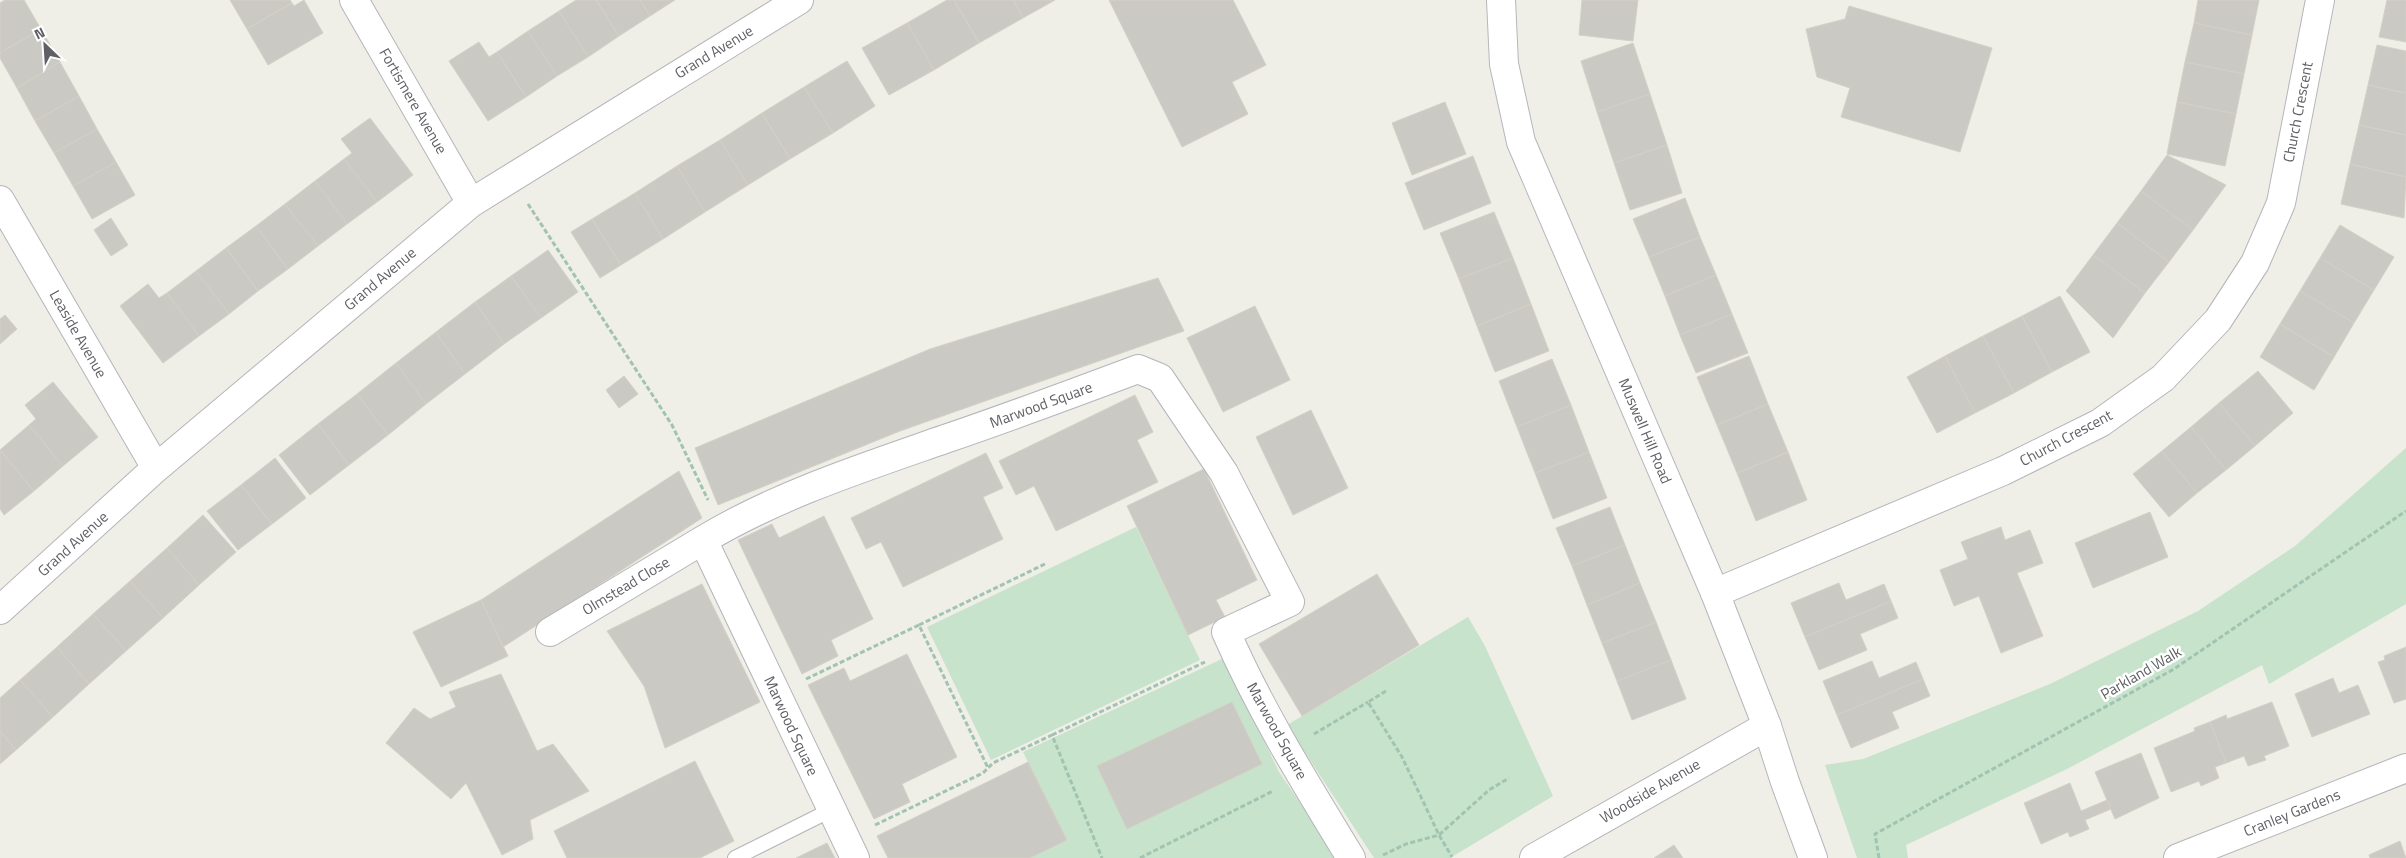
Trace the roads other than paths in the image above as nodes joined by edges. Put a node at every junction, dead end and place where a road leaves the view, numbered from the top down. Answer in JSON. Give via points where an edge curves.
{"nodes":[{"id":1,"x":354,"y":0,"type":"edge"},
{"id":2,"x":799,"y":0,"type":"edge"},
{"id":3,"x":1501,"y":0,"type":"edge"},
{"id":4,"x":2320,"y":0,"type":"edge"},
{"id":5,"x":0,"y":200,"type":"edge"},
{"id":6,"x":471,"y":203,"type":"junction"},
{"id":7,"x":156,"y":468,"type":"junction"},
{"id":8,"x":713,"y":534,"type":"junction"},
{"id":9,"x":1715,"y":593,"type":"junction"},
{"id":10,"x":0,"y":610,"type":"edge"},
{"id":11,"x":550,"y":632,"type":"dead end"},
{"id":12,"x":1768,"y":726,"type":"junction"},
{"id":13,"x":2406,"y":768,"type":"edge"},
{"id":14,"x":832,"y":810,"type":"junction"},
{"id":15,"x":850,"y":848,"type":"edge"},
{"id":16,"x":734,"y":858,"type":"edge"},
{"id":17,"x":1351,"y":858,"type":"edge"},
{"id":18,"x":1534,"y":858,"type":"edge"},
{"id":19,"x":1812,"y":858,"type":"edge"},
{"id":20,"x":2178,"y":858,"type":"edge"}],
"edges":[{"from":1,"to":6,"type":"street","name":"Fortismere Avenue"},
{"from":2,"to":6,"type":"street","name":"Grand Avenue"},
{"from":3,"to":9,"type":"street","name":"Muswell Hill Road","via":[[1504,64],[1521,142]]},
{"from":4,"to":9,"type":"street","name":"Church Crescent","via":[[2281,203],[2255,263],[2218,320],[2163,378],[2100,423],[2003,472]]},
{"from":5,"to":7,"type":"street","name":"Leaside Avenue"},
{"from":6,"to":7,"type":"street","name":"Grand Avenue"},
{"from":7,"to":10,"type":"street","name":"Grand Avenue"},
{"from":8,"to":11,"type":"street","name":"Olmstead Close"},
{"from":8,"to":14,"type":"street","name":"Marwood Square","via":[[776,694]]},
{"from":8,"to":17,"type":"street","name":"Marwood Square","via":[[819,482],[1138,369],[1160,378],[1224,474],[1290,602],[1226,632],[1258,702]]},
{"from":9,"to":12,"type":"street","name":"Muswell Hill Road"},
{"from":12,"to":18,"type":"street","name":"Woodside Avenue","via":[[1722,749]]},
{"from":12,"to":19,"type":"street","name":"Muswell Hill Road"},
{"from":13,"to":20,"type":"street","name":"Cranley Gardens"},
{"from":14,"to":15,"type":"street","name":"Marwood Square"},
{"from":14,"to":16,"type":"lane"}]}
